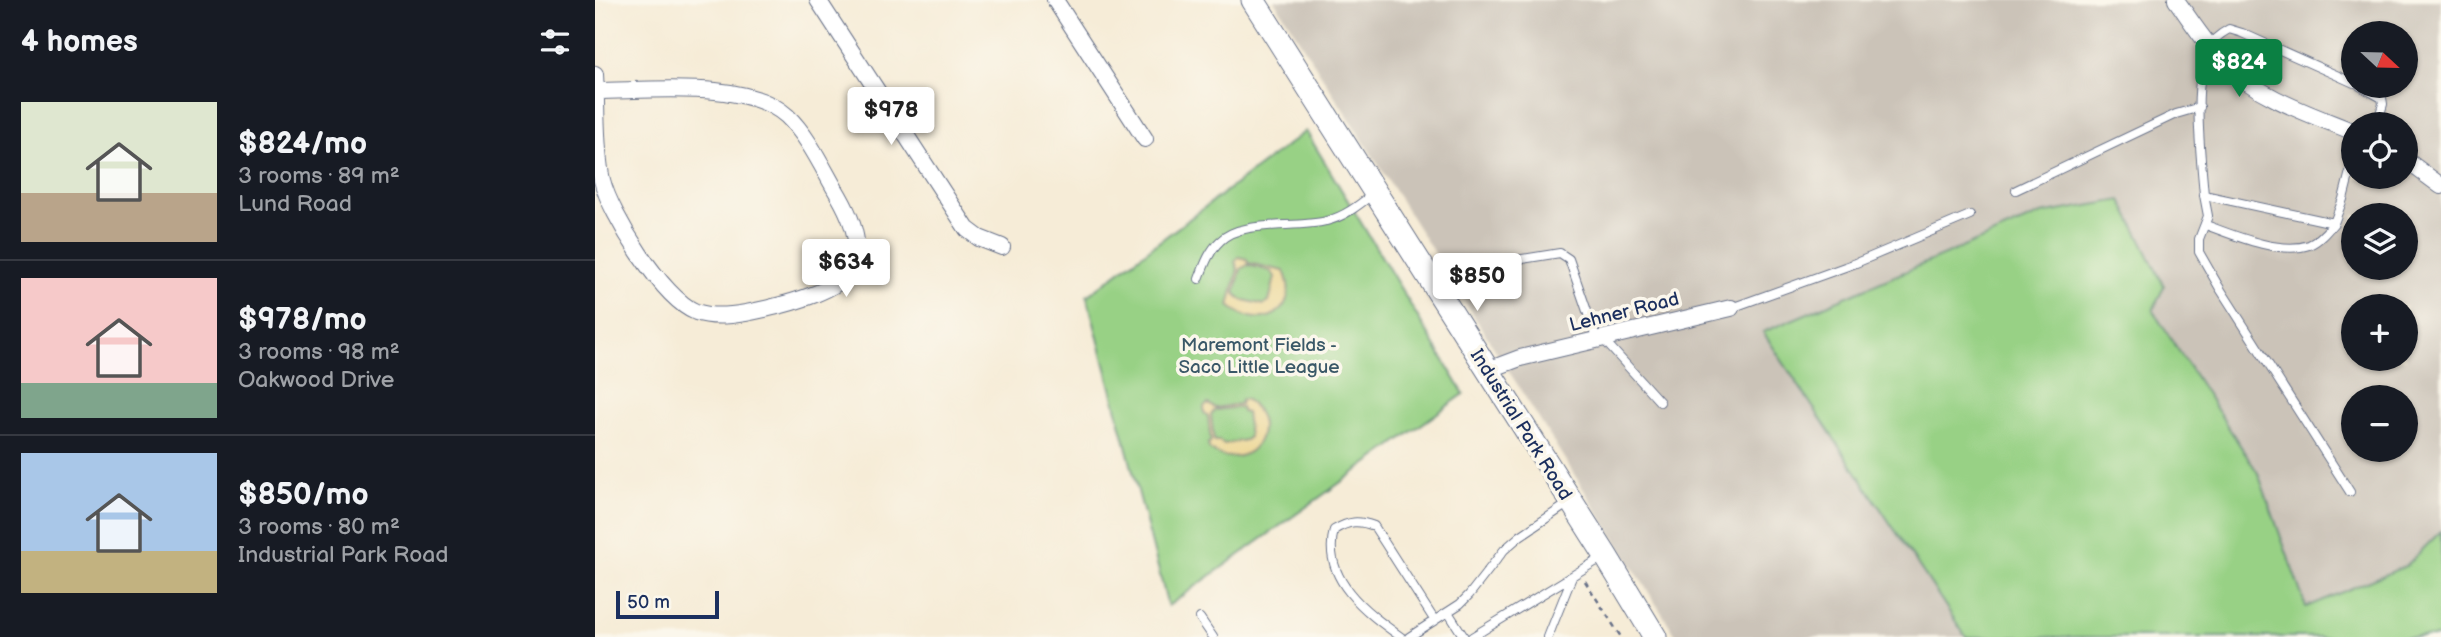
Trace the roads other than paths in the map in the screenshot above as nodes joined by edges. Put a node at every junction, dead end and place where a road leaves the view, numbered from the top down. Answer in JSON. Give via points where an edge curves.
{"nodes":[{"id":1,"x":818,"y":0,"type":"edge"},
{"id":2,"x":1055,"y":0,"type":"edge"},
{"id":3,"x":1253,"y":0,"type":"edge"},
{"id":4,"x":2176,"y":0,"type":"edge"},
{"id":5,"x":2209,"y":47,"type":"junction"},
{"id":6,"x":595,"y":74,"type":"edge"},
{"id":7,"x":2341,"y":77,"type":"edge"},
{"id":8,"x":596,"y":91,"type":"edge"},
{"id":9,"x":2200,"y":107,"type":"junction"},
{"id":10,"x":2341,"y":126,"type":"edge"},
{"id":11,"x":1145,"y":139,"type":"dead end"},
{"id":12,"x":2418,"y":169,"type":"edge"},
{"id":13,"x":2441,"y":186,"type":"edge"},
{"id":14,"x":2346,"y":189,"type":"edge"},
{"id":15,"x":2016,"y":190,"type":"dead end"},
{"id":16,"x":1376,"y":193,"type":"junction"},
{"id":17,"x":2204,"y":195,"type":"junction"},
{"id":18,"x":1970,"y":215,"type":"dead end"},
{"id":19,"x":2334,"y":223,"type":"junction"},
{"id":20,"x":2206,"y":225,"type":"junction"},
{"id":21,"x":1002,"y":247,"type":"dead end"},
{"id":22,"x":1199,"y":279,"type":"dead end"},
{"id":23,"x":1430,"y":279,"type":"junction"},
{"id":24,"x":1731,"y":307,"type":"joint"},
{"id":25,"x":1600,"y":340,"type":"junction"},
{"id":26,"x":1488,"y":370,"type":"junction"},
{"id":27,"x":1660,"y":402,"type":"dead end"},
{"id":28,"x":2350,"y":492,"type":"dead end"},
{"id":29,"x":1571,"y":502,"type":"junction"},
{"id":30,"x":1606,"y":556,"type":"junction"},
{"id":31,"x":1576,"y":575,"type":"junction"},
{"id":32,"x":1448,"y":612,"type":"junction"},
{"id":33,"x":1200,"y":618,"type":"dead end"},
{"id":34,"x":1435,"y":621,"type":"junction"},
{"id":35,"x":1213,"y":637,"type":"edge"},
{"id":36,"x":1401,"y":637,"type":"edge"},
{"id":37,"x":1409,"y":637,"type":"edge"},
{"id":38,"x":1464,"y":637,"type":"edge"},
{"id":39,"x":1472,"y":637,"type":"edge"},
{"id":40,"x":1548,"y":637,"type":"edge"},
{"id":41,"x":1655,"y":637,"type":"edge"}],
"edges":[{"from":1,"to":21,"type":"street","via":[[967,229]]},
{"from":2,"to":11,"type":"street"},
{"from":3,"to":16,"type":"main road","name":"Industrial Park Road"},
{"from":4,"to":5,"type":"street"},
{"from":5,"to":7,"type":"lane","via":[[2229,29]]},
{"from":5,"to":9,"type":"lane"},
{"from":5,"to":10,"type":"street","via":[[2255,87]]},
{"from":6,"to":8,"type":"street"},
{"from":8,"to":8,"type":"street","via":[[605,191],[653,272],[686,307],[709,315],[762,309],[818,292],[850,272],[857,245],[850,218],[801,132],[777,108],[735,93]]},
{"from":9,"to":15,"type":"lane"},
{"from":9,"to":17,"type":"lane"},
{"from":12,"to":13,"type":"street"},
{"from":14,"to":19,"type":"lane"},
{"from":16,"to":22,"type":"lane","via":[[1326,221],[1229,234],[1212,251]]},
{"from":16,"to":23,"type":"main road","name":"Industrial Park Road"},
{"from":17,"to":19,"type":"lane"},
{"from":17,"to":20,"type":"lane"},
{"from":18,"to":24,"type":"lane","via":[[1856,263]]},
{"from":19,"to":20,"type":"lane","via":[[2315,242],[2298,247],[2252,241]]},
{"from":20,"to":28,"type":"lane","via":[[2199,245],[2204,262]]},
{"from":23,"to":25,"type":"lane","via":[[1460,269],[1560,253],[1569,259]]},
{"from":23,"to":26,"type":"main road","name":"Industrial Park Road"},
{"from":24,"to":25,"type":"street","name":"Lehner Road"},
{"from":25,"to":26,"type":"street","name":"Lehner Road"},
{"from":25,"to":27,"type":"lane"},
{"from":26,"to":29,"type":"main road","name":"Industrial Park Road"},
{"from":29,"to":30,"type":"main road","name":"Industrial Park Road"},
{"from":29,"to":32,"type":"lane","via":[[1504,550],[1469,595]]},
{"from":30,"to":31,"type":"lane"},
{"from":30,"to":41,"type":"main road","name":"Industrial Park Road"},
{"from":31,"to":39,"type":"lane"},
{"from":31,"to":40,"type":"lane"},
{"from":32,"to":34,"type":"lane"},
{"from":32,"to":38,"type":"lane"},
{"from":33,"to":35,"type":"lane"},
{"from":34,"to":36,"type":"lane","via":[[1374,526],[1346,523],[1334,530],[1330,545],[1346,590]]},
{"from":34,"to":37,"type":"lane"}]}
